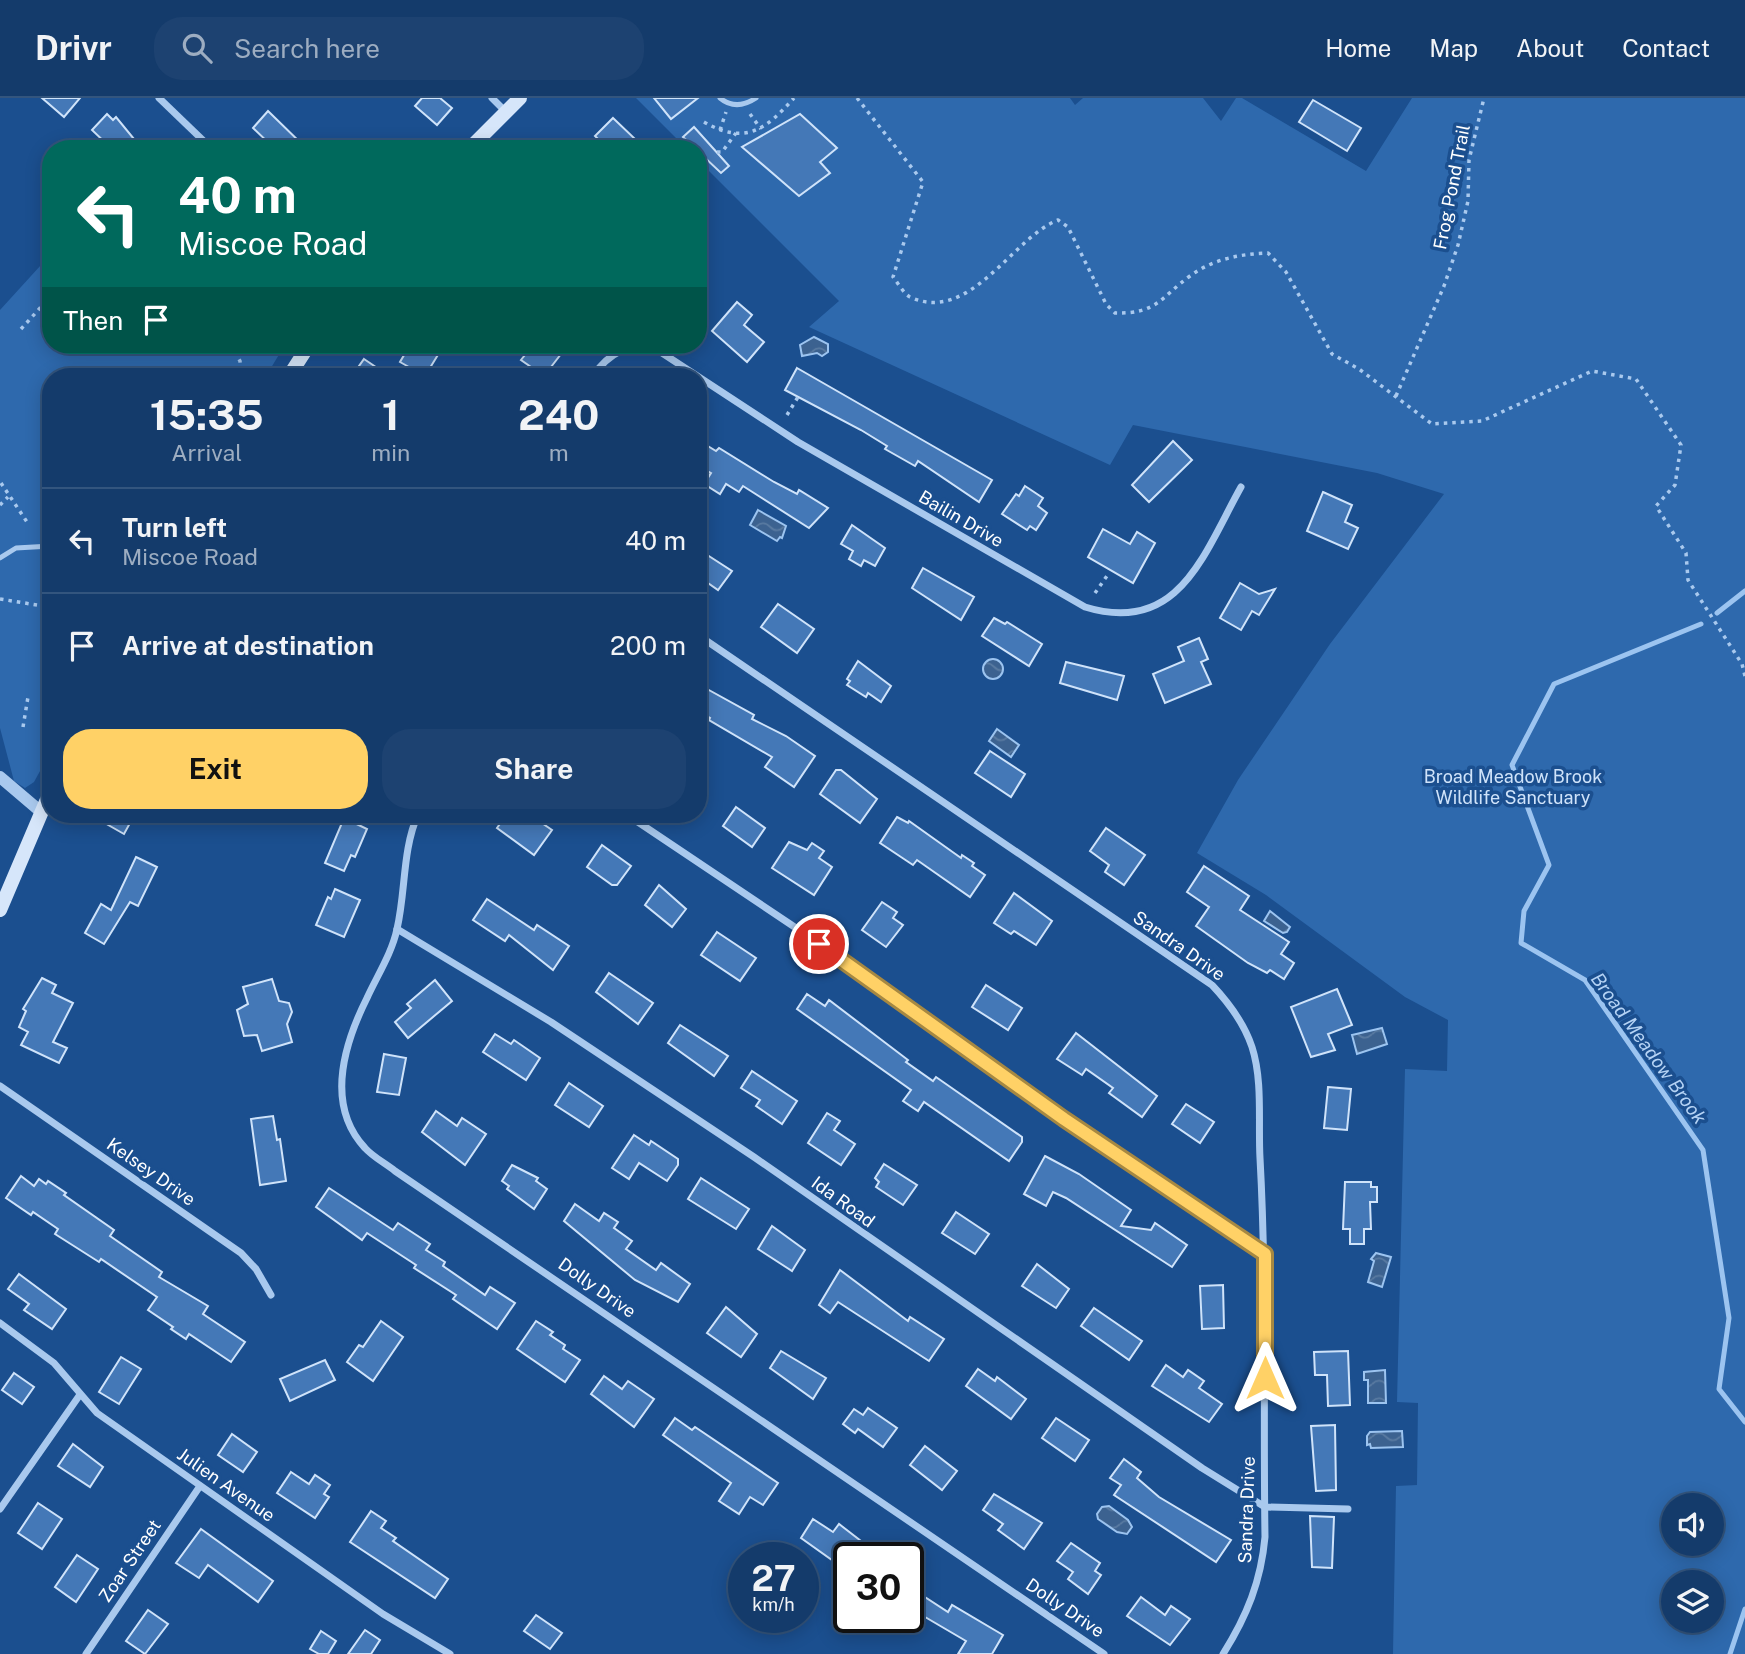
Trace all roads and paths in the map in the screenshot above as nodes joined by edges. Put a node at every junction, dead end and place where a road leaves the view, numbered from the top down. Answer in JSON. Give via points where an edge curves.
{"nodes":[{"id":1,"x":159,"y":98,"type":"edge"},
{"id":2,"x":492,"y":98,"type":"edge"},
{"id":3,"x":520,"y":98,"type":"edge"},
{"id":4,"x":720,"y":98,"type":"edge"},
{"id":5,"x":756,"y":98,"type":"edge"},
{"id":6,"x":794,"y":98,"type":"edge"},
{"id":7,"x":857,"y":98,"type":"edge"},
{"id":8,"x":1484,"y":98,"type":"edge"},
{"id":9,"x":730,"y":103,"type":"junction"},
{"id":10,"x":506,"y":111,"type":"junction"},
{"id":11,"x":749,"y":113,"type":"dead end"},
{"id":12,"x":704,"y":122,"type":"dead end"},
{"id":13,"x":761,"y":128,"type":"junction"},
{"id":14,"x":720,"y":130,"type":"junction"},
{"id":15,"x":736,"y":133,"type":"junction"},
{"id":16,"x":203,"y":140,"type":"edge"},
{"id":17,"x":478,"y":140,"type":"edge"},
{"id":18,"x":717,"y":152,"type":"dead end"},
{"id":19,"x":42,"y":306,"type":"edge"},
{"id":20,"x":21,"y":329,"type":"dead end"},
{"id":21,"x":617,"y":354,"type":"edge"},
{"id":22,"x":667,"y":354,"type":"edge"},
{"id":23,"x":599,"y":368,"type":"edge"},
{"id":24,"x":688,"y":368,"type":"edge"},
{"id":25,"x":707,"y":381,"type":"edge"},
{"id":26,"x":1396,"y":396,"type":"junction"},
{"id":27,"x":798,"y":397,"type":"dead end"},
{"id":28,"x":787,"y":415,"type":"dead end"},
{"id":29,"x":0,"y":479,"type":"edge"},
{"id":30,"x":1241,"y":487,"type":"dead end"},
{"id":31,"x":9,"y":499,"type":"junction"},
{"id":32,"x":0,"y":505,"type":"edge"},
{"id":33,"x":27,"y":522,"type":"dead end"},
{"id":34,"x":42,"y":547,"type":"edge"},
{"id":35,"x":0,"y":558,"type":"edge"},
{"id":36,"x":1108,"y":573,"type":"dead end"},
{"id":37,"x":1096,"y":593,"type":"dead end"},
{"id":38,"x":0,"y":598,"type":"edge"},
{"id":39,"x":42,"y":606,"type":"edge"},
{"id":40,"x":707,"y":641,"type":"edge"},
{"id":41,"x":1745,"y":676,"type":"edge"},
{"id":42,"x":28,"y":697,"type":"dead end"},
{"id":43,"x":23,"y":727,"type":"dead end"},
{"id":44,"x":0,"y":777,"type":"edge"},
{"id":45,"x":42,"y":807,"type":"edge"},
{"id":46,"x":40,"y":811,"type":"junction"},
{"id":47,"x":414,"y":823,"type":"edge"},
{"id":48,"x":639,"y":823,"type":"edge"},
{"id":49,"x":0,"y":910,"type":"edge"},
{"id":50,"x":397,"y":929,"type":"junction"},
{"id":51,"x":0,"y":1086,"type":"edge"},
{"id":52,"x":1265,"y":1254,"type":"junction"},
{"id":53,"x":271,"y":1296,"type":"dead end"},
{"id":54,"x":0,"y":1323,"type":"edge"},
{"id":55,"x":79,"y":1396,"type":"junction"},
{"id":56,"x":200,"y":1486,"type":"junction"},
{"id":57,"x":1265,"y":1507,"type":"junction"},
{"id":58,"x":0,"y":1509,"type":"edge"},
{"id":59,"x":1348,"y":1509,"type":"dead end"},
{"id":60,"x":86,"y":1654,"type":"edge"},
{"id":61,"x":450,"y":1654,"type":"edge"},
{"id":62,"x":1104,"y":1654,"type":"edge"},
{"id":63,"x":1223,"y":1654,"type":"edge"}],
"edges":[{"from":1,"to":16,"type":"street"},
{"from":2,"to":10,"type":"street"},
{"from":3,"to":10,"type":"main road"},
{"from":4,"to":9,"type":"lane"},
{"from":5,"to":9,"type":"lane","via":[[746,104]]},
{"from":6,"to":13,"type":"path"},
{"from":7,"to":26,"type":"path","via":[[923,182],[893,277],[909,297],[935,303],[974,290],[1041,226],[1058,220],[1068,227],[1106,304],[1115,313],[1151,309],[1207,266],[1240,254],[1268,253],[1286,272],[1332,354]]},
{"from":8,"to":26,"type":"path","name":"Frog Pond Trail","via":[[1469,160],[1468,201],[1458,245]]},
{"from":9,"to":14,"type":"path"},
{"from":10,"to":17,"type":"main road"},
{"from":11,"to":13,"type":"path"},
{"from":12,"to":14,"type":"path"},
{"from":13,"to":15,"type":"path"},
{"from":14,"to":15,"type":"path"},
{"from":15,"to":18,"type":"path","via":[[722,152]]},
{"from":19,"to":20,"type":"path"},
{"from":21,"to":23,"type":"street"},
{"from":22,"to":24,"type":"street","name":"Bailin Drive"},
{"from":25,"to":30,"type":"street","name":"Bailin Drive","via":[[798,442],[925,517],[1085,607],[1106,614],[1149,610],[1175,595]]},
{"from":26,"to":41,"type":"path","via":[[1432,424],[1482,421],[1592,371],[1636,379],[1681,445],[1675,485],[1656,506],[1686,552],[1688,580],[1742,664]]},
{"from":27,"to":28,"type":"path"},
{"from":29,"to":31,"type":"path"},
{"from":31,"to":32,"type":"path"},
{"from":31,"to":33,"type":"path"},
{"from":34,"to":35,"type":"lane","via":[[16,548]]},
{"from":36,"to":37,"type":"path"},
{"from":38,"to":39,"type":"path"},
{"from":40,"to":52,"type":"street","name":"Sandra Drive","via":[[1212,985],[1223,997],[1253,1049]]},
{"from":42,"to":43,"type":"path"},
{"from":44,"to":46,"type":"street"},
{"from":45,"to":46,"type":"main road"},
{"from":46,"to":49,"type":"main road"},
{"from":47,"to":50,"type":"street","name":"Dolly Drive","via":[[408,837]]},
{"from":48,"to":52,"type":"street"},
{"from":50,"to":57,"type":"street","name":"Ida Road","via":[[561,1028]]},
{"from":50,"to":62,"type":"street","name":"Dolly Drive","via":[[365,1001],[341,1078],[350,1125],[367,1150]]},
{"from":51,"to":53,"type":"street","name":"Kelsey Drive","via":[[241,1253]]},
{"from":52,"to":57,"type":"street","name":"Sandra Drive"},
{"from":54,"to":55,"type":"street","name":"Julien Avenue","via":[[54,1363]]},
{"from":55,"to":56,"type":"street","name":"Julien Avenue"},
{"from":55,"to":58,"type":"street"},
{"from":56,"to":60,"type":"street","name":"Zoar Street"},
{"from":56,"to":61,"type":"street","name":"Julien Avenue","via":[[383,1614]]},
{"from":57,"to":59,"type":"street"},
{"from":57,"to":63,"type":"street","name":"Sandra Drive","via":[[1261,1576],[1240,1628]]}]}
